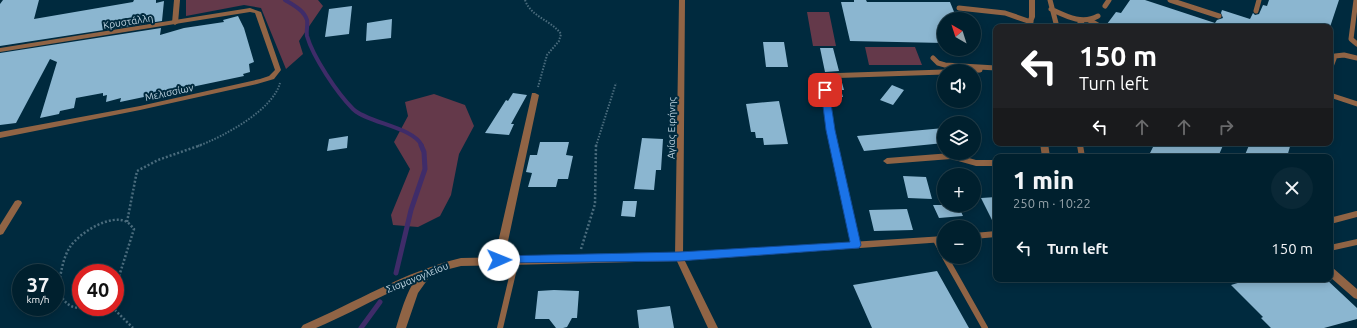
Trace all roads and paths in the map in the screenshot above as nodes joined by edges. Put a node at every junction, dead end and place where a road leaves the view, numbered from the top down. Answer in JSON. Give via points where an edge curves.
{"nodes":[{"id":1,"x":177,"y":0,"type":"edge"},
{"id":2,"x":525,"y":0,"type":"edge"},
{"id":3,"x":682,"y":0,"type":"edge"},
{"id":4,"x":1032,"y":0,"type":"edge"},
{"id":5,"x":1050,"y":0,"type":"edge"},
{"id":6,"x":1109,"y":0,"type":"edge"},
{"id":7,"x":1170,"y":0,"type":"edge"},
{"id":8,"x":1259,"y":0,"type":"edge"},
{"id":9,"x":1356,"y":0,"type":"edge"},
{"id":10,"x":1105,"y":6,"type":"dead end"},
{"id":11,"x":959,"y":8,"type":"dead end"},
{"id":12,"x":1051,"y":9,"type":"junction"},
{"id":13,"x":1256,"y":11,"type":"dead end"},
{"id":14,"x":1098,"y":16,"type":"dead end"},
{"id":15,"x":1219,"y":16,"type":"dead end"},
{"id":16,"x":1083,"y":20,"type":"junction"},
{"id":17,"x":1089,"y":20,"type":"junction"},
{"id":18,"x":175,"y":23,"type":"junction"},
{"id":19,"x":1027,"y":24,"type":"edge"},
{"id":20,"x":1029,"y":24,"type":"edge"},
{"id":21,"x":1056,"y":24,"type":"edge"},
{"id":22,"x":1080,"y":24,"type":"edge"},
{"id":23,"x":1096,"y":24,"type":"edge"},
{"id":24,"x":1357,"y":44,"type":"edge"},
{"id":25,"x":0,"y":50,"type":"edge"},
{"id":26,"x":933,"y":58,"type":"dead end"},
{"id":27,"x":1357,"y":58,"type":"edge"},
{"id":28,"x":1333,"y":61,"type":"edge"},
{"id":29,"x":993,"y":69,"type":"edge"},
{"id":30,"x":993,"y":69,"type":"edge"},
{"id":31,"x":981,"y":70,"type":"edge"},
{"id":32,"x":937,"y":72,"type":"edge"},
{"id":33,"x":276,"y":74,"type":"junction"},
{"id":34,"x":616,"y":83,"type":"dead end"},
{"id":35,"x":535,"y":95,"type":"joint"},
{"id":36,"x":1333,"y":95,"type":"edge"},
{"id":37,"x":1357,"y":104,"type":"edge"},
{"id":38,"x":0,"y":135,"type":"edge"},
{"id":39,"x":887,"y":161,"type":"dead end"},
{"id":40,"x":993,"y":163,"type":"edge"},
{"id":41,"x":18,"y":203,"type":"dead end"},
{"id":42,"x":1357,"y":214,"type":"edge"},
{"id":43,"x":1333,"y":220,"type":"edge"},
{"id":44,"x":127,"y":222,"type":"junction"},
{"id":45,"x":0,"y":232,"type":"edge"},
{"id":46,"x":993,"y":234,"type":"edge"},
{"id":47,"x":981,"y":235,"type":"edge"},
{"id":48,"x":937,"y":240,"type":"edge"},
{"id":49,"x":1357,"y":242,"type":"edge"},
{"id":50,"x":856,"y":245,"type":"junction"},
{"id":51,"x":1333,"y":247,"type":"edge"},
{"id":52,"x":679,"y":256,"type":"junction"},
{"id":53,"x":578,"y":259,"type":"junction"},
{"id":54,"x":499,"y":260,"type":"junction"},
{"id":55,"x":516,"y":260,"type":"junction"},
{"id":56,"x":123,"y":264,"type":"edge"},
{"id":57,"x":949,"y":264,"type":"edge"},
{"id":58,"x":428,"y":271,"type":"junction"},
{"id":59,"x":1333,"y":274,"type":"edge"},
{"id":60,"x":1357,"y":295,"type":"edge"},
{"id":61,"x":72,"y":306,"type":"edge"},
{"id":62,"x":121,"y":316,"type":"edge"},
{"id":63,"x":133,"y":328,"type":"edge"},
{"id":64,"x":306,"y":328,"type":"edge"},
{"id":65,"x":401,"y":328,"type":"edge"},
{"id":66,"x":500,"y":328,"type":"edge"},
{"id":67,"x":712,"y":328,"type":"edge"},
{"id":68,"x":985,"y":328,"type":"edge"}],
"edges":[{"from":1,"to":18,"type":"street"},
{"from":2,"to":35,"type":"path","via":[[526,7],[533,14],[550,22],[561,34],[559,41],[547,55]]},
{"from":3,"to":52,"type":"street","name":"Αγίας Ειρήνης"},
{"from":4,"to":20,"type":"street"},
{"from":5,"to":12,"type":"lane"},
{"from":6,"to":10,"type":"lane"},
{"from":7,"to":15,"type":"lane"},
{"from":8,"to":13,"type":"lane"},
{"from":9,"to":24,"type":"lane","via":[[1351,39]]},
{"from":11,"to":19,"type":"lane","via":[[1009,12]]},
{"from":12,"to":16,"type":"lane"},
{"from":12,"to":21,"type":"lane"},
{"from":14,"to":17,"type":"lane"},
{"from":16,"to":17,"type":"lane"},
{"from":16,"to":22,"type":"lane"},
{"from":17,"to":23,"type":"lane"},
{"from":18,"to":25,"type":"street","name":"Κρυστάλλη"},
{"from":18,"to":33,"type":"street","name":"Κρυστάλλη","via":[[255,10],[258,12],[277,65]]},
{"from":26,"to":29,"type":"lane","via":[[945,65]]},
{"from":27,"to":28,"type":"lane","via":[[1335,56]]},
{"from":30,"to":31,"type":"lane"},
{"from":32,"to":50,"type":"lane","via":[[823,76],[831,130]]},
{"from":33,"to":38,"type":"street","name":"Μελισσίων","via":[[247,85]]},
{"from":33,"to":44,"type":"path","via":[[280,82],[279,91],[226,134],[151,162],[137,171]]},
{"from":34,"to":53,"type":"path","via":[[595,148],[594,204]]},
{"from":35,"to":54,"type":"street"},
{"from":36,"to":37,"type":"lane"},
{"from":39,"to":40,"type":"street","via":[[945,156],[976,163]]},
{"from":41,"to":45,"type":"street"},
{"from":42,"to":43,"type":"lane"},
{"from":44,"to":56,"type":"path","via":[[134,229]]},
{"from":44,"to":61,"type":"path","via":[[114,220],[97,225],[84,233],[70,247],[61,271],[58,292],[65,303]]},
{"from":46,"to":47,"type":"street"},
{"from":48,"to":50,"type":"street","name":"Σισμανογλείου"},
{"from":49,"to":51,"type":"street"},
{"from":50,"to":52,"type":"street","name":"Σισμανογλείου"},
{"from":52,"to":53,"type":"street","name":"Σισμανογλείου"},
{"from":52,"to":67,"type":"street"},
{"from":53,"to":55,"type":"street","name":"Σισμανογλείου"},
{"from":54,"to":55,"type":"street","name":"Σισμανογλείου"},
{"from":54,"to":58,"type":"street","name":"Σισμανογλείου","via":[[461,262]]},
{"from":55,"to":66,"type":"lane"},
{"from":57,"to":68,"type":"lane"},
{"from":58,"to":64,"type":"street","name":"Σισμανογλείου"},
{"from":58,"to":65,"type":"street","via":[[408,303]]},
{"from":59,"to":60,"type":"street"},
{"from":62,"to":63,"type":"path"}]}
